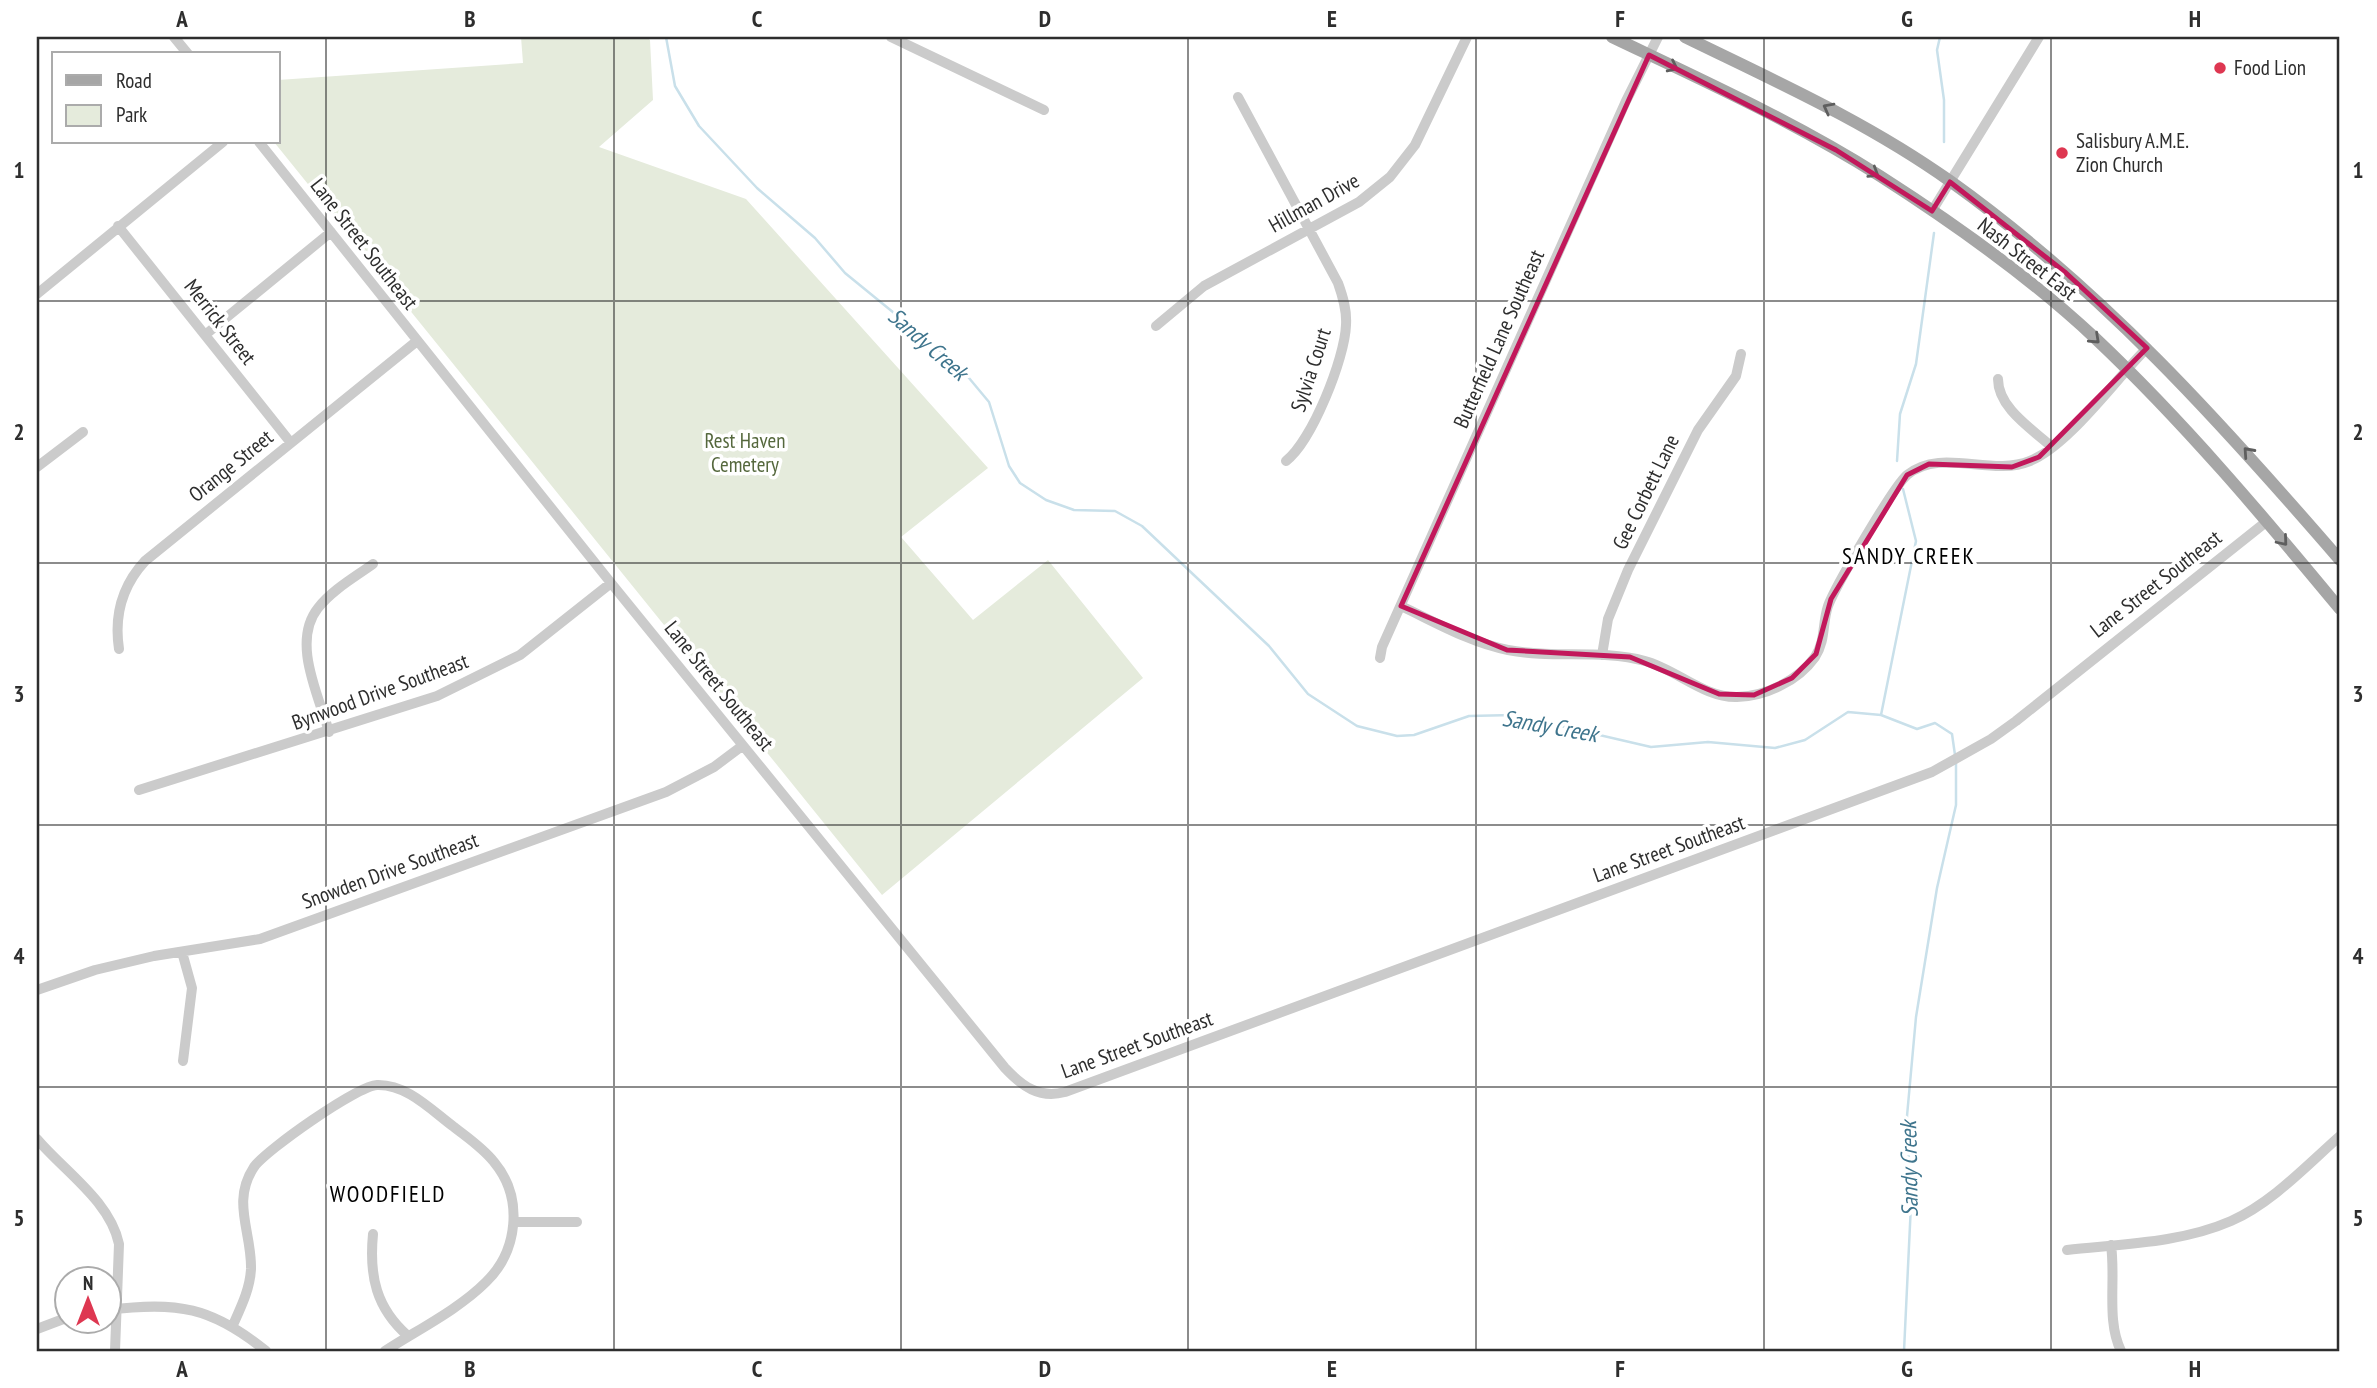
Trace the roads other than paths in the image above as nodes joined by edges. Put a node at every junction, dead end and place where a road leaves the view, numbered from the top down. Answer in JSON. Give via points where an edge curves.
{"nodes":[{"id":1,"x":174,"y":37,"type":"edge"},
{"id":2,"x":891,"y":37,"type":"edge"},
{"id":3,"x":1467,"y":37,"type":"edge"},
{"id":4,"x":1612,"y":37,"type":"edge"},
{"id":5,"x":1658,"y":37,"type":"edge"},
{"id":6,"x":1685,"y":37,"type":"edge"},
{"id":7,"x":2039,"y":37,"type":"edge"},
{"id":8,"x":186,"y":52,"type":"edge"},
{"id":9,"x":1649,"y":55,"type":"junction"},
{"id":10,"x":1238,"y":97,"type":"dead end"},
{"id":11,"x":1044,"y":110,"type":"dead end"},
{"id":12,"x":220,"y":144,"type":"edge"},
{"id":13,"x":261,"y":144,"type":"edge"},
{"id":14,"x":1950,"y":181,"type":"junction"},
{"id":15,"x":1932,"y":211,"type":"junction"},
{"id":16,"x":118,"y":226,"type":"junction"},
{"id":17,"x":1309,"y":229,"type":"junction"},
{"id":18,"x":331,"y":232,"type":"junction"},
{"id":19,"x":37,"y":294,"type":"edge"},
{"id":20,"x":1156,"y":326,"type":"dead end"},
{"id":21,"x":205,"y":335,"type":"junction"},
{"id":22,"x":417,"y":341,"type":"junction"},
{"id":23,"x":2147,"y":348,"type":"junction"},
{"id":24,"x":1741,"y":354,"type":"dead end"},
{"id":25,"x":2126,"y":369,"type":"junction"},
{"id":26,"x":1998,"y":379,"type":"dead end"},
{"id":27,"x":83,"y":432,"type":"dead end"},
{"id":28,"x":291,"y":443,"type":"junction"},
{"id":29,"x":2052,"y":447,"type":"junction"},
{"id":30,"x":1286,"y":461,"type":"dead end"},
{"id":31,"x":37,"y":467,"type":"edge"},
{"id":32,"x":2266,"y":522,"type":"junction"},
{"id":33,"x":2340,"y":560,"type":"edge"},
{"id":34,"x":373,"y":564,"type":"dead end"},
{"id":35,"x":611,"y":583,"type":"junction"},
{"id":36,"x":1401,"y":606,"type":"junction"},
{"id":37,"x":2340,"y":609,"type":"edge"},
{"id":38,"x":119,"y":649,"type":"dead end"},
{"id":39,"x":1602,"y":655,"type":"junction"},
{"id":40,"x":1380,"y":658,"type":"dead end"},
{"id":41,"x":330,"y":732,"type":"junction"},
{"id":42,"x":742,"y":746,"type":"junction"},
{"id":43,"x":139,"y":790,"type":"dead end"},
{"id":44,"x":182,"y":952,"type":"junction"},
{"id":45,"x":37,"y":990,"type":"edge"},
{"id":46,"x":183,"y":1061,"type":"dead end"},
{"id":47,"x":2340,"y":1136,"type":"edge"},
{"id":48,"x":37,"y":1139,"type":"edge"},
{"id":49,"x":515,"y":1222,"type":"junction"},
{"id":50,"x":577,"y":1222,"type":"dead end"},
{"id":51,"x":373,"y":1234,"type":"dead end"},
{"id":52,"x":2111,"y":1245,"type":"junction"},
{"id":53,"x":2067,"y":1250,"type":"dead end"},
{"id":54,"x":117,"y":1266,"type":"edge"},
{"id":55,"x":122,"y":1309,"type":"edge"},
{"id":56,"x":233,"y":1325,"type":"junction"},
{"id":57,"x":408,"y":1336,"type":"junction"},
{"id":58,"x":266,"y":1351,"type":"edge"},
{"id":59,"x":384,"y":1351,"type":"edge"},
{"id":60,"x":2121,"y":1351,"type":"edge"}],
"edges":[{"from":1,"to":8,"type":"street"},
{"from":2,"to":11,"type":"street"},
{"from":3,"to":17,"type":"street","name":"Hillman Drive","via":[[1404,162],[1375,191]]},
{"from":4,"to":9,"type":"main road","name":"Nash Street East"},
{"from":5,"to":9,"type":"street","name":"Butterfield Lane Southeast"},
{"from":14,"to":6,"type":"main road","name":"Nash Street East","one_way":true,"via":[[1852,120]]},
{"from":7,"to":14,"type":"street"},
{"from":9,"to":15,"type":"main road","name":"Nash Street East","one_way":true,"via":[[1810,134]]},
{"from":9,"to":36,"type":"street","name":"Butterfield Lane Southeast"},
{"from":10,"to":17,"type":"street","name":"Sylvia Court"},
{"from":12,"to":16,"type":"street"},
{"from":13,"to":18,"type":"street","name":"Lane Street Southeast"},
{"from":14,"to":15,"type":"street"},
{"from":14,"to":23,"type":"main road","name":"Nash Street East","via":[[2066,273]]},
{"from":15,"to":25,"type":"main road","name":"Nash Street East","one_way":true,"via":[[2004,262]]},
{"from":16,"to":19,"type":"street"},
{"from":16,"to":21,"type":"street","name":"Merrick Street"},
{"from":17,"to":20,"type":"street","name":"Hillman Drive","via":[[1204,286]]},
{"from":17,"to":30,"type":"street","name":"Sylvia Court","via":[[1338,283],[1346,328],[1310,433]]},
{"from":18,"to":21,"type":"street"},
{"from":18,"to":22,"type":"street","name":"Lane Street Southeast"},
{"from":21,"to":28,"type":"street","name":"Merrick Street"},
{"from":22,"to":28,"type":"street","name":"Orange Street"},
{"from":22,"to":35,"type":"street","name":"Lane Street Southeast"},
{"from":23,"to":25,"type":"street"},
{"from":33,"to":23,"type":"main road","name":"Nash Street East","one_way":true,"via":[[2223,424]]},
{"from":24,"to":39,"type":"street","name":"Gee Corbett Lane","via":[[1736,376],[1699,430],[1628,570],[1608,619]]},
{"from":25,"to":29,"type":"street"},
{"from":25,"to":32,"type":"main road","name":"Nash Street East"},
{"from":26,"to":29,"type":"street","via":[[2004,402]]},
{"from":27,"to":31,"type":"street"},
{"from":28,"to":38,"type":"street","name":"Orange Street","via":[[138,568],[120,605]]},
{"from":29,"to":39,"type":"street","via":[[2012,467],[1937,464],[1907,475],[1831,599],[1816,654],[1801,672],[1777,687],[1754,695],[1719,694],[1659,665]]},
{"from":32,"to":37,"type":"main road","name":"Nash Street East","one_way":true},
{"from":32,"to":42,"type":"street","name":"Lane Street Southeast","via":[[2015,721],[1951,762],[1897,786],[1065,1092],[1044,1095],[1018,1081]]},
{"from":34,"to":41,"type":"street","via":[[327,599],[308,627],[306,651]]},
{"from":35,"to":41,"type":"street","name":"Bynwood Drive Southeast","via":[[503,666],[437,696]]},
{"from":35,"to":42,"type":"street","name":"Lane Street Southeast"},
{"from":36,"to":39,"type":"street","via":[[1481,643],[1507,650]]},
{"from":36,"to":40,"type":"street","name":"Butterfield Lane Southeast"},
{"from":41,"to":43,"type":"street","name":"Bynwood Drive Southeast"},
{"from":42,"to":44,"type":"street","name":"Snowden Drive Southeast","via":[[666,792],[260,939]]},
{"from":44,"to":45,"type":"street","name":"Snowden Drive Southeast","via":[[95,970]]},
{"from":44,"to":46,"type":"street","via":[[192,988]]},
{"from":47,"to":52,"type":"street","via":[[2280,1188],[2232,1220],[2193,1233]]},
{"from":48,"to":54,"type":"street","via":[[94,1198],[116,1231]]},
{"from":49,"to":50,"type":"street"},
{"from":49,"to":56,"type":"street","via":[[505,1181],[485,1150],[399,1088],[364,1087],[263,1157],[247,1179],[241,1208],[250,1252],[250,1281]]},
{"from":49,"to":57,"type":"street","via":[[503,1260],[485,1283]]},
{"from":51,"to":57,"type":"street","via":[[370,1263],[376,1291],[393,1323]]},
{"from":52,"to":53,"type":"street"},
{"from":52,"to":60,"type":"street","via":[[2114,1332]]},
{"from":55,"to":56,"type":"street","via":[[198,1310]]},
{"from":56,"to":58,"type":"street"},
{"from":57,"to":59,"type":"street"}]}
